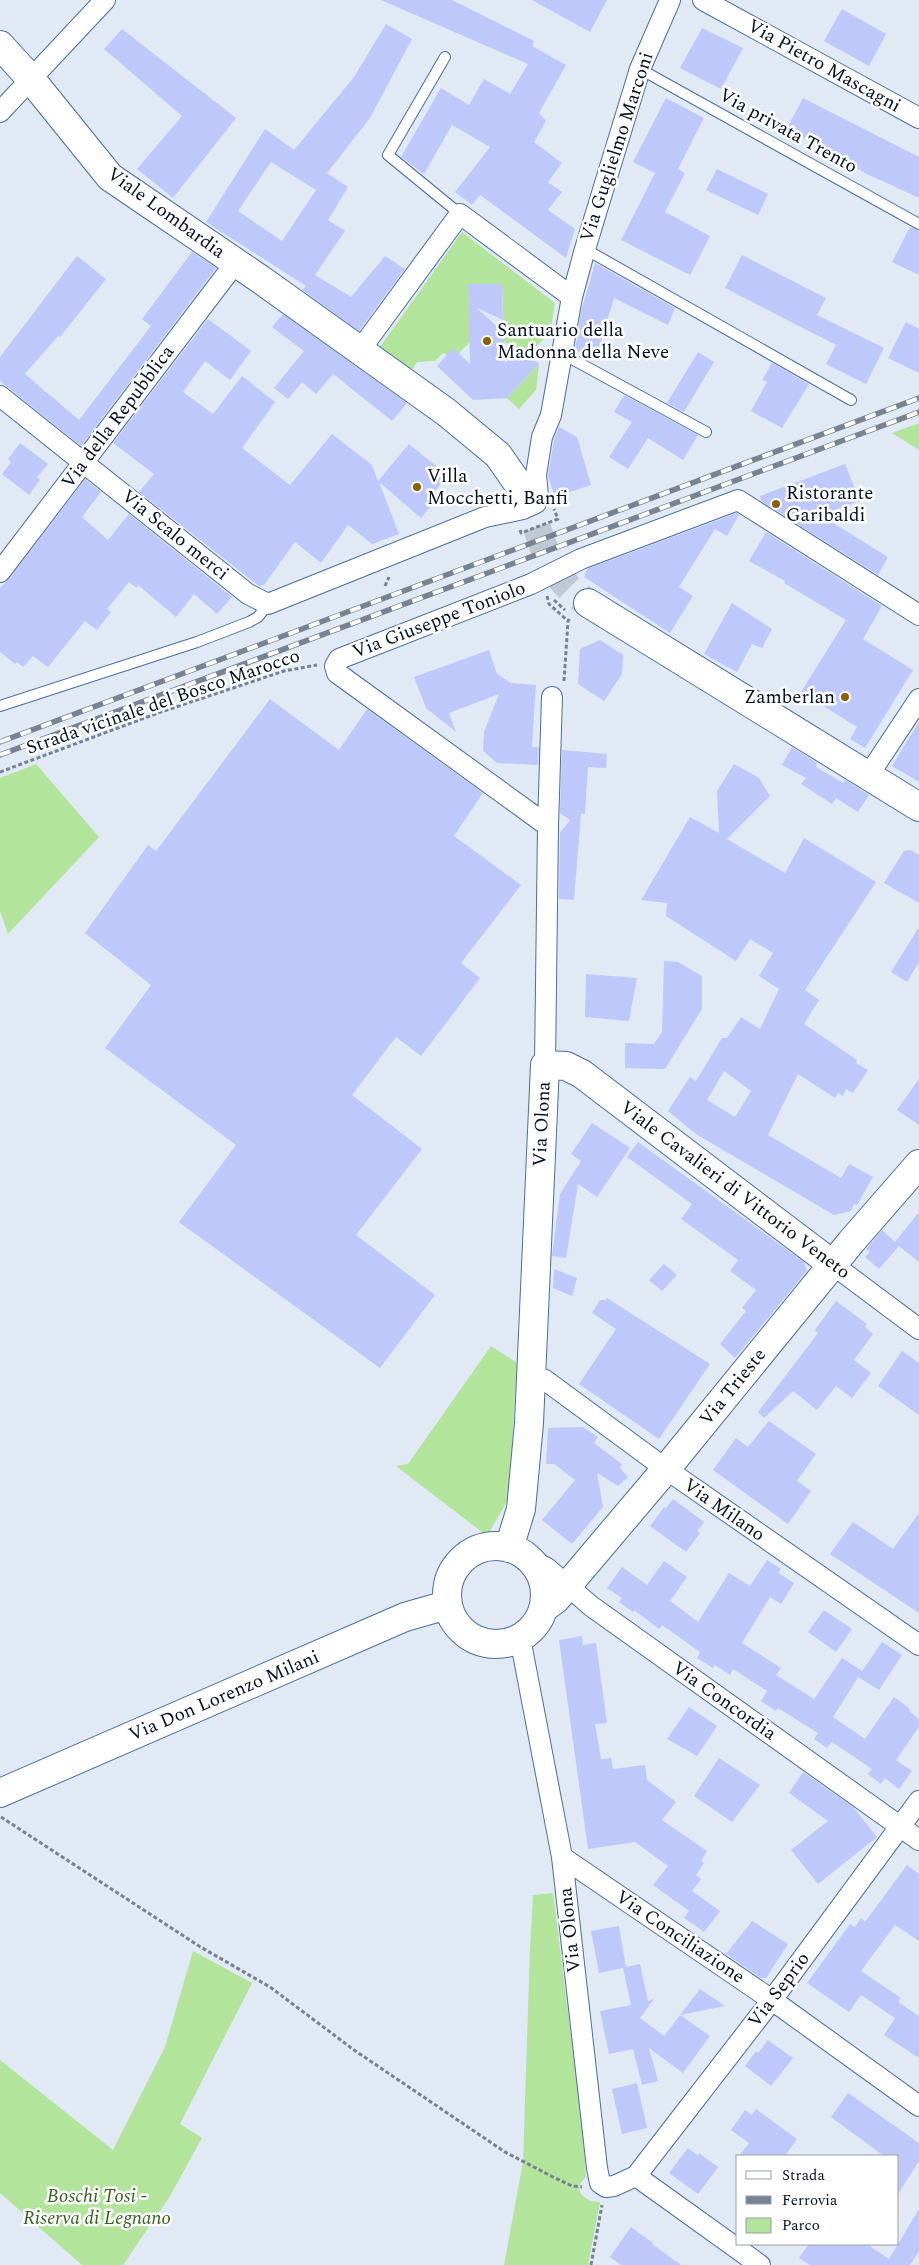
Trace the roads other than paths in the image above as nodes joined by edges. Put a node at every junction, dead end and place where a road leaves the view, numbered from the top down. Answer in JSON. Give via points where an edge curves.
{"nodes":[{"id":1,"x":105,"y":0,"type":"edge"},
{"id":2,"x":670,"y":0,"type":"edge"},
{"id":3,"x":703,"y":0,"type":"edge"},
{"id":4,"x":0,"y":45,"type":"edge"},
{"id":5,"x":445,"y":57,"type":"dead end"},
{"id":6,"x":640,"y":69,"type":"junction"},
{"id":7,"x":30,"y":78,"type":"junction"},
{"id":8,"x":0,"y":112,"type":"edge"},
{"id":9,"x":919,"y":118,"type":"edge"},
{"id":10,"x":460,"y":214,"type":"junction"},
{"id":11,"x":919,"y":224,"type":"edge"},
{"id":12,"x":585,"y":250,"type":"junction"},
{"id":13,"x":236,"y":262,"type":"junction"},
{"id":14,"x":572,"y":297,"type":"junction"},
{"id":15,"x":360,"y":350,"type":"junction"},
{"id":16,"x":561,"y":353,"type":"junction"},
{"id":17,"x":0,"y":396,"type":"edge"},
{"id":18,"x":851,"y":400,"type":"dead end"},
{"id":19,"x":706,"y":432,"type":"dead end"},
{"id":20,"x":84,"y":462,"type":"junction"},
{"id":21,"x":521,"y":488,"type":"tunnel mouth"},
{"id":22,"x":0,"y":572,"type":"edge"},
{"id":23,"x":268,"y":604,"type":"junction"},
{"id":24,"x":580,"y":610,"type":"tunnel mouth"},
{"id":25,"x":919,"y":615,"type":"edge"},
{"id":26,"x":558,"y":691,"type":"road end"},
{"id":27,"x":919,"y":699,"type":"edge"},
{"id":28,"x":0,"y":706,"type":"edge"},
{"id":29,"x":868,"y":776,"type":"junction"},
{"id":30,"x":919,"y":807,"type":"edge"},
{"id":31,"x":548,"y":826,"type":"junction"},
{"id":32,"x":545,"y":1065,"type":"junction"},
{"id":33,"x":919,"y":1164,"type":"edge"},
{"id":34,"x":832,"y":1264,"type":"junction"},
{"id":35,"x":919,"y":1328,"type":"edge"},
{"id":36,"x":530,"y":1375,"type":"junction"},
{"id":37,"x":666,"y":1470,"type":"junction"},
{"id":38,"x":509,"y":1548,"type":"junction"},
{"id":39,"x":532,"y":1561,"type":"junction"},
{"id":40,"x":567,"y":1584,"type":"junction"},
{"id":41,"x":544,"y":1608,"type":"junction"},
{"id":42,"x":449,"y":1610,"type":"junction"},
{"id":43,"x":520,"y":1638,"type":"junction"},
{"id":44,"x":919,"y":1645,"type":"edge"},
{"id":45,"x":0,"y":1793,"type":"edge"},
{"id":46,"x":919,"y":1801,"type":"edge"},
{"id":47,"x":900,"y":1826,"type":"junction"},
{"id":48,"x":919,"y":1840,"type":"edge"},
{"id":49,"x":562,"y":1857,"type":"junction"},
{"id":50,"x":772,"y":2000,"type":"junction"},
{"id":51,"x":919,"y":2106,"type":"edge"},
{"id":52,"x":636,"y":2176,"type":"junction"},
{"id":53,"x":760,"y":2265,"type":"edge"}],
"edges":[{"from":1,"to":7,"type":"street"},
{"from":2,"to":6,"type":"street","name":"Via Guglielmo Marconi"},
{"from":3,"to":9,"type":"street","name":"Via Pietro Mascagni"},
{"from":4,"to":7,"type":"street","name":"Viale Lombardia"},
{"from":5,"to":10,"type":"lane","via":[[388,155]]},
{"from":6,"to":11,"type":"lane","name":"Via privata Trento"},
{"from":6,"to":12,"type":"street","name":"Via Guglielmo Marconi"},
{"from":7,"to":8,"type":"street"},
{"from":7,"to":13,"type":"street","name":"Viale Lombardia","via":[[110,177]]},
{"from":10,"to":14,"type":"street"},
{"from":10,"to":15,"type":"street"},
{"from":12,"to":14,"type":"street","name":"Via Guglielmo Marconi"},
{"from":12,"to":18,"type":"lane"},
{"from":13,"to":15,"type":"street","name":"Viale Lombardia"},
{"from":13,"to":20,"type":"street","name":"Via della Repubblica"},
{"from":14,"to":16,"type":"street","name":"Via Guglielmo Marconi"},
{"from":15,"to":21,"type":"street","name":"Viale Lombardia","via":[[446,412],[498,455]]},
{"from":16,"to":19,"type":"lane"},
{"from":16,"to":23,"type":"street","name":"Via Guglielmo Marconi","via":[[551,415],[542,437],[536,475],[536,503],[485,517]]},
{"from":17,"to":20,"type":"street","name":"Via Scalo merci"},
{"from":20,"to":22,"type":"street","name":"Via della Repubblica"},
{"from":20,"to":23,"type":"street","name":"Via Scalo merci","via":[[248,594]]},
{"from":23,"to":28,"type":"lane","via":[[258,617],[249,622],[197,642]]},
{"from":24,"to":29,"type":"street"},
{"from":25,"to":31,"type":"street","name":"Via Giuseppe Toniolo","via":[[738,500],[581,559],[531,584],[339,659],[335,666],[337,673]]},
{"from":26,"to":31,"type":"street","name":"Via Olona"},
{"from":27,"to":29,"type":"street"},
{"from":29,"to":30,"type":"street"},
{"from":31,"to":32,"type":"street","name":"Via Olona"},
{"from":32,"to":34,"type":"street","name":"Viale Cavalieri di Vittorio Veneto","via":[[566,1066],[582,1074]]},
{"from":32,"to":36,"type":"street","name":"Via Olona"},
{"from":33,"to":34,"type":"street","name":"Via Trieste"},
{"from":34,"to":35,"type":"street","name":"Viale Cavalieri di Vittorio Veneto"},
{"from":34,"to":37,"type":"street","name":"Via Trieste"},
{"from":36,"to":37,"type":"street","name":"Via Milano","via":[[545,1380]]},
{"from":36,"to":38,"type":"street","name":"Via Olona","via":[[521,1509]]},
{"from":37,"to":40,"type":"street","name":"Via Trieste"},
{"from":37,"to":44,"type":"street","name":"Via Milano"},
{"from":38,"to":39,"type":"street"},
{"from":38,"to":42,"type":"street","via":[[479,1549],[456,1567],[447,1595]]},
{"from":39,"to":40,"type":"street","name":"Via Concordia"},
{"from":39,"to":41,"type":"street","via":[[544,1583]]},
{"from":40,"to":41,"type":"street","name":"Via Trieste"},
{"from":40,"to":47,"type":"street","name":"Via Concordia","via":[[578,1596],[672,1665]]},
{"from":41,"to":43,"type":"street","via":[[531,1630]]},
{"from":42,"to":43,"type":"street","via":[[461,1628],[478,1641],[507,1644]]},
{"from":42,"to":45,"type":"street","name":"Via Don Lorenzo Milani","via":[[440,1607],[405,1617]]},
{"from":43,"to":49,"type":"street","name":"Via Olona"},
{"from":46,"to":47,"type":"street","name":"Via Seprio"},
{"from":47,"to":48,"type":"street","name":"Via Concordia"},
{"from":47,"to":50,"type":"street","name":"Via Seprio"},
{"from":49,"to":50,"type":"street","name":"Via Conciliazione"},
{"from":49,"to":52,"type":"street","name":"Via Olona","via":[[603,2185],[614,2186]]},
{"from":50,"to":51,"type":"street","name":"Via Conciliazione"},
{"from":50,"to":52,"type":"street","name":"Via Seprio"},
{"from":52,"to":53,"type":"street"}]}
